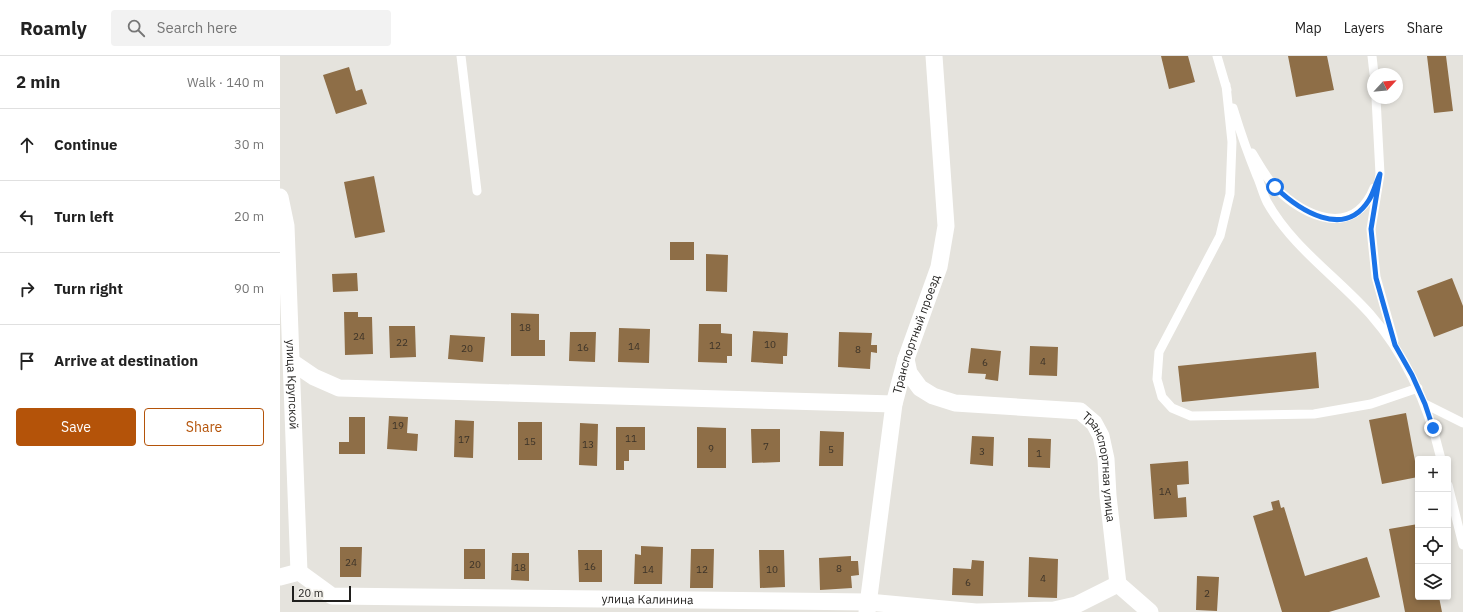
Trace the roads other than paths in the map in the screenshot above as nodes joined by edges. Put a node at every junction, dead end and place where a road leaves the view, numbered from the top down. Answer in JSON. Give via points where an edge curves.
{"nodes":[{"id":1,"x":461,"y":56,"type":"edge"},
{"id":2,"x":934,"y":56,"type":"edge"},
{"id":3,"x":1217,"y":56,"type":"edge"},
{"id":4,"x":1372,"y":56,"type":"edge"},
{"id":5,"x":1373,"y":68,"type":"edge"},
{"id":6,"x":1226,"y":85,"type":"junction"},
{"id":7,"x":1376,"y":104,"type":"edge"},
{"id":8,"x":1241,"y":136,"type":"junction"},
{"id":9,"x":1380,"y":174,"type":"junction"},
{"id":10,"x":477,"y":191,"type":"dead end"},
{"id":11,"x":280,"y":197,"type":"edge"},
{"id":12,"x":1395,"y":345,"type":"junction"},
{"id":13,"x":906,"y":359,"type":"junction"},
{"id":14,"x":292,"y":362,"type":"junction"},
{"id":15,"x":1418,"y":388,"type":"junction"},
{"id":16,"x":894,"y":404,"type":"junction"},
{"id":17,"x":1425,"y":404,"type":"junction"},
{"id":18,"x":1463,"y":423,"type":"edge"},
{"id":19,"x":1440,"y":456,"type":"edge"},
{"id":20,"x":1450,"y":492,"type":"edge"},
{"id":21,"x":1463,"y":545,"type":"edge"},
{"id":22,"x":299,"y":572,"type":"junction"},
{"id":23,"x":280,"y":577,"type":"edge"},
{"id":24,"x":1118,"y":584,"type":"junction"},
{"id":25,"x":867,"y":607,"type":"edge"},
{"id":26,"x":1150,"y":612,"type":"edge"}],
"edges":[{"from":1,"to":10,"type":"lane"},
{"from":2,"to":13,"type":"street","name":"Транспортный проезд","via":[[946,226],[939,268]]},
{"from":3,"to":6,"type":"lane"},
{"from":4,"to":5,"type":"lane"},
{"from":6,"to":8,"type":"lane"},
{"from":6,"to":15,"type":"lane","via":[[1232,142],[1230,194],[1220,236],[1159,352],[1157,379],[1162,397],[1172,408],[1191,416],[1314,414],[1371,404]]},
{"from":7,"to":9,"type":"lane"},
{"from":8,"to":9,"type":"lane","via":[[1275,187],[1291,203],[1318,217],[1339,219],[1356,214],[1369,200]]},
{"from":8,"to":12,"type":"lane","via":[[1267,202],[1296,243],[1369,313]]},
{"from":9,"to":12,"type":"lane","via":[[1371,229],[1376,278]]},
{"from":11,"to":14,"type":"street","name":"улица Крупской","via":[[286,226]]},
{"from":12,"to":15,"type":"lane"},
{"from":13,"to":16,"type":"street","name":"Транспортный проезд"},
{"from":13,"to":24,"type":"street","name":"Транспортная улица","via":[[909,373],[920,388],[933,396],[955,403],[1080,411],[1094,423],[1101,436],[1106,459]]},
{"from":14,"to":16,"type":"street","via":[[339,388]]},
{"from":14,"to":22,"type":"street","name":"улица Крупской"},
{"from":15,"to":17,"type":"lane"},
{"from":16,"to":25,"type":"street","name":"Транспортный проезд"},
{"from":17,"to":18,"type":"lane"},
{"from":17,"to":19,"type":"lane"},
{"from":20,"to":21,"type":"lane"},
{"from":22,"to":23,"type":"street"},
{"from":22,"to":25,"type":"street","name":"улица Калинина","via":[[332,596]]},
{"from":24,"to":25,"type":"street","name":"улица Калинина","via":[[1076,605],[1054,610],[976,612]]},
{"from":24,"to":26,"type":"street"}]}
